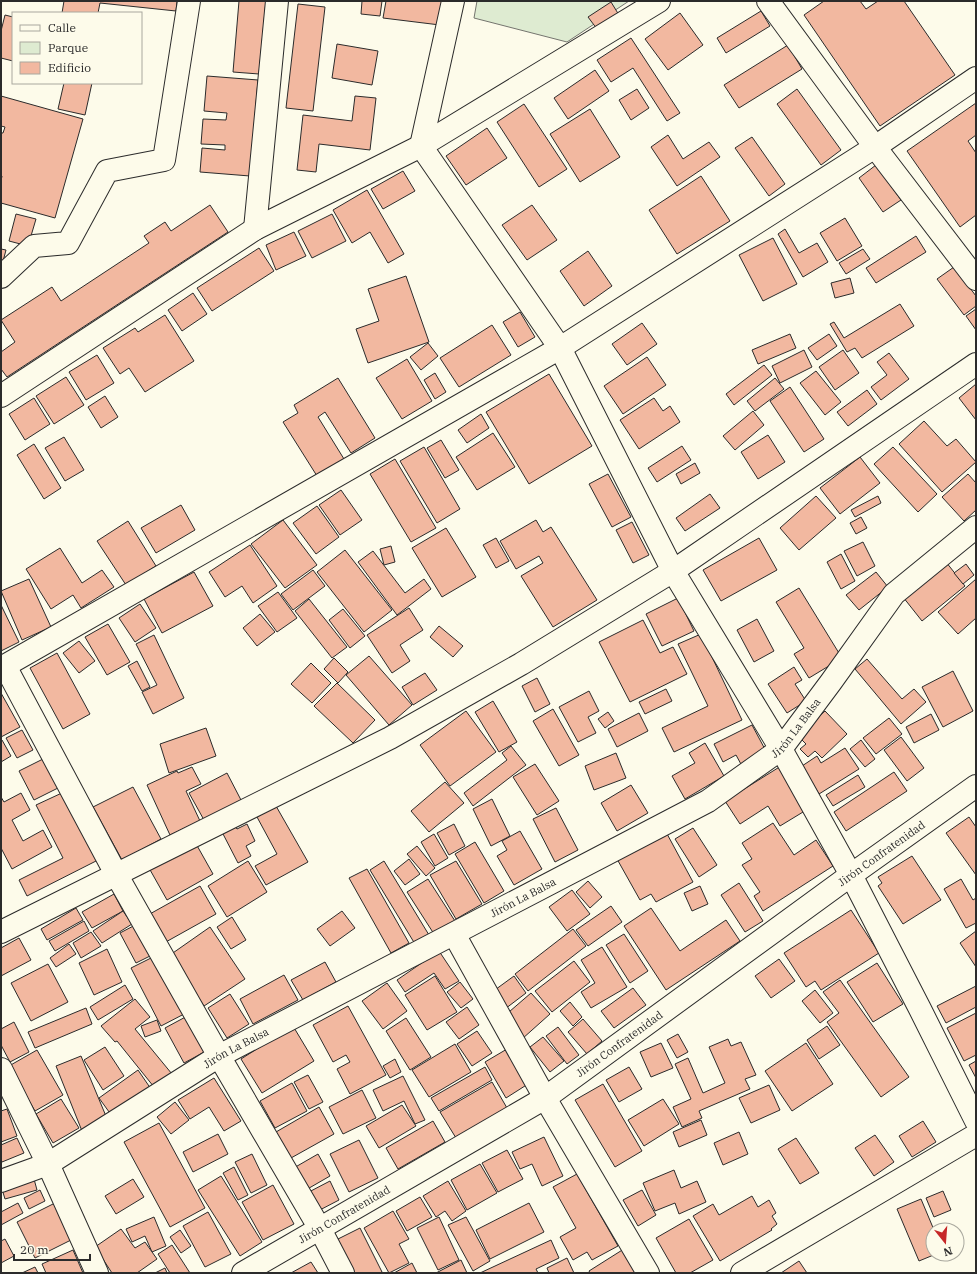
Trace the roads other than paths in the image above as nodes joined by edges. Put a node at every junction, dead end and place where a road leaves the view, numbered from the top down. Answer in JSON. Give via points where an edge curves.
{"nodes":[{"id":1,"x":189,"y":1,"type":"edge"},
{"id":2,"x":277,"y":1,"type":"edge"},
{"id":3,"x":453,"y":1,"type":"edge"},
{"id":4,"x":659,"y":1,"type":"edge"},
{"id":5,"x":768,"y":1,"type":"edge"},
{"id":6,"x":976,"y":78,"type":"edge"},
{"id":7,"x":421,"y":146,"type":"junction"},
{"id":8,"x":875,"y":148,"type":"junction"},
{"id":9,"x":255,"y":229,"type":"junction"},
{"id":10,"x":1,"y":277,"type":"edge"},
{"id":11,"x":976,"y":279,"type":"edge"},
{"id":12,"x":560,"y":348,"type":"junction"},
{"id":13,"x":976,"y":364,"type":"edge"},
{"id":14,"x":1,"y":396,"type":"edge"},
{"id":15,"x":976,"y":527,"type":"edge"},
{"id":16,"x":673,"y":571,"type":"junction"},
{"id":17,"x":3,"y":667,"type":"edge"},
{"id":18,"x":781,"y":749,"type":"junction"},
{"id":19,"x":976,"y":786,"type":"edge"},
{"id":20,"x":116,"y":874,"type":"junction"},
{"id":21,"x":851,"y":875,"type":"junction"},
{"id":22,"x":1,"y":932,"type":"edge"},
{"id":23,"x":454,"y":934,"type":"junction"},
{"id":24,"x":219,"y":1056,"type":"junction"},
{"id":25,"x":1,"y":1069,"type":"edge"},
{"id":26,"x":545,"y":1098,"type":"junction"},
{"id":27,"x":976,"y":1121,"type":"edge"},
{"id":28,"x":976,"y":1135,"type":"edge"},
{"id":29,"x":48,"y":1164,"type":"junction"},
{"id":30,"x":1,"y":1181,"type":"edge"},
{"id":31,"x":320,"y":1229,"type":"junction"},
{"id":32,"x":97,"y":1273,"type":"edge"},
{"id":33,"x":243,"y":1273,"type":"edge"},
{"id":34,"x":343,"y":1273,"type":"edge"},
{"id":35,"x":648,"y":1273,"type":"edge"},
{"id":36,"x":742,"y":1273,"type":"edge"}],
"edges":[{"from":1,"to":10,"type":"street","via":[[164,160],[107,171],[68,243],[34,246]]},
{"from":2,"to":9,"type":"street"},
{"from":3,"to":7,"type":"street"},
{"from":4,"to":7,"type":"street"},
{"from":5,"to":8,"type":"street"},
{"from":6,"to":8,"type":"street"},
{"from":7,"to":9,"type":"street"},
{"from":7,"to":12,"type":"street"},
{"from":8,"to":11,"type":"street"},
{"from":8,"to":12,"type":"street"},
{"from":9,"to":14,"type":"street"},
{"from":12,"to":16,"type":"street"},
{"from":12,"to":17,"type":"street"},
{"from":13,"to":16,"type":"street"},
{"from":15,"to":18,"type":"street","name":"Jirón La Balsa","via":[[894,594]]},
{"from":16,"to":18,"type":"street"},
{"from":16,"to":20,"type":"street","via":[[521,664],[390,738]]},
{"from":17,"to":20,"type":"street"},
{"from":18,"to":21,"type":"street"},
{"from":18,"to":23,"type":"street","name":"Jirón La Balsa","via":[[708,801]]},
{"from":19,"to":21,"type":"street","name":"Jirón Confratenidad"},
{"from":20,"to":22,"type":"street"},
{"from":20,"to":24,"type":"street"},
{"from":21,"to":26,"type":"street","name":"Jirón Confratenidad"},
{"from":21,"to":27,"type":"street"},
{"from":23,"to":24,"type":"street","name":"Jirón La Balsa"},
{"from":23,"to":26,"type":"street"},
{"from":24,"to":29,"type":"street","name":"Jirón La Balsa"},
{"from":24,"to":31,"type":"street"},
{"from":25,"to":29,"type":"street"},
{"from":26,"to":31,"type":"street","name":"Jirón Confratenidad"},
{"from":26,"to":35,"type":"street"},
{"from":28,"to":36,"type":"street"},
{"from":29,"to":30,"type":"street","name":"Jirón La Balsa"},
{"from":29,"to":32,"type":"street"},
{"from":31,"to":33,"type":"street","name":"Jirón Confratenidad"},
{"from":31,"to":34,"type":"street"}]}
